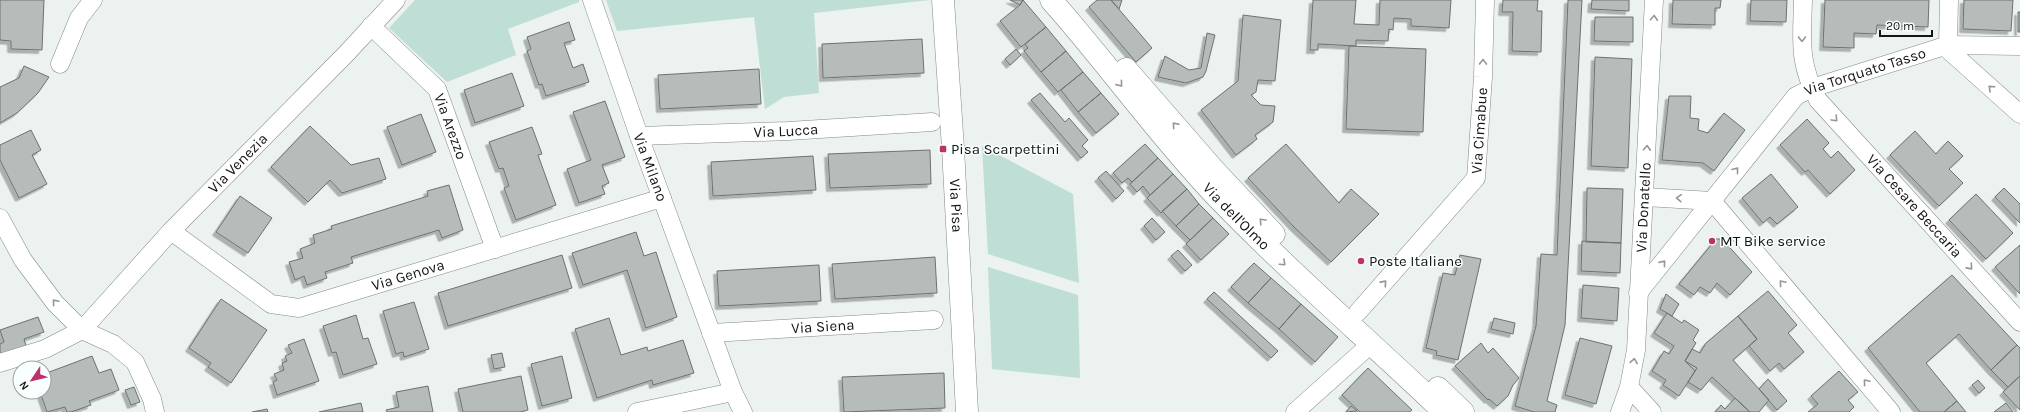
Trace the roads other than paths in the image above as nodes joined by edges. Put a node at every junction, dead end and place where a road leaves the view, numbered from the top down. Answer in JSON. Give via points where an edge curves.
{"nodes":[{"id":1,"x":93,"y":0,"type":"edge"},
{"id":2,"x":396,"y":0,"type":"edge"},
{"id":3,"x":592,"y":0,"type":"edge"},
{"id":4,"x":943,"y":0,"type":"edge"},
{"id":5,"x":1051,"y":0,"type":"edge"},
{"id":6,"x":1070,"y":0,"type":"edge"},
{"id":7,"x":1485,"y":0,"type":"edge"},
{"id":8,"x":1654,"y":0,"type":"edge"},
{"id":9,"x":1803,"y":0,"type":"edge"},
{"id":10,"x":1949,"y":0,"type":"edge"},
{"id":11,"x":371,"y":26,"type":"junction"},
{"id":12,"x":1946,"y":45,"type":"junction"},
{"id":13,"x":2020,"y":46,"type":"edge"},
{"id":14,"x":60,"y":64,"type":"dead end"},
{"id":15,"x":1812,"y":88,"type":"junction"},
{"id":16,"x":2020,"y":114,"type":"edge"},
{"id":17,"x":932,"y":122,"type":"dead end"},
{"id":18,"x":639,"y":136,"type":"junction"},
{"id":19,"x":1645,"y":197,"type":"junction"},
{"id":20,"x":662,"y":198,"type":"junction"},
{"id":21,"x":1712,"y":201,"type":"junction"},
{"id":22,"x":0,"y":218,"type":"edge"},
{"id":23,"x":171,"y":231,"type":"junction"},
{"id":24,"x":495,"y":249,"type":"junction"},
{"id":25,"x":1638,"y":293,"type":"junction"},
{"id":26,"x":1358,"y":312,"type":"junction"},
{"id":27,"x":934,"y":320,"type":"dead end"},
{"id":28,"x":2020,"y":322,"type":"edge"},
{"id":29,"x":82,"y":330,"type":"junction"},
{"id":30,"x":712,"y":334,"type":"junction"},
{"id":31,"x":1372,"y":343,"type":"junction"},
{"id":32,"x":0,"y":363,"type":"edge"},
{"id":33,"x":1628,"y":386,"type":"junction"},
{"id":34,"x":733,"y":392,"type":"junction"},
{"id":35,"x":155,"y":412,"type":"edge"},
{"id":36,"x":637,"y":412,"type":"edge"},
{"id":37,"x":743,"y":412,"type":"edge"},
{"id":38,"x":967,"y":412,"type":"edge"},
{"id":39,"x":1295,"y":412,"type":"edge"},
{"id":40,"x":1444,"y":412,"type":"edge"},
{"id":41,"x":1462,"y":412,"type":"edge"},
{"id":42,"x":1620,"y":412,"type":"edge"},
{"id":43,"x":1652,"y":412,"type":"edge"},
{"id":44,"x":1891,"y":412,"type":"edge"}],
"edges":[{"from":1,"to":14,"type":"street","via":[[79,18]]},
{"from":2,"to":11,"type":"street","name":"Via Venezia"},
{"from":3,"to":18,"type":"street","name":"Via Milano"},
{"from":4,"to":38,"type":"street","name":"Via Pisa"},
{"from":5,"to":31,"type":"street","name":"Via dell'Olmo","one_way":true,"via":[[1142,112],[1216,195],[1264,245]]},
{"from":26,"to":6,"type":"street","name":"Via dell'Olmo","one_way":true,"via":[[1275,235],[1214,170],[1118,60]]},
{"from":26,"to":7,"type":"street","name":"Via Cimabue","one_way":true,"via":[[1476,178]]},
{"from":19,"to":8,"type":"street","name":"Via Donatello","one_way":true},
{"from":9,"to":15,"type":"street","name":"Via Cesare Beccaria","one_way":true,"via":[[1802,56]]},
{"from":10,"to":12,"type":"street"},
{"from":11,"to":23,"type":"street","name":"Via Venezia"},
{"from":11,"to":24,"type":"street","name":"Via Arezzo","via":[[437,89]]},
{"from":12,"to":13,"type":"street","name":"Via Torquato Tasso"},
{"from":12,"to":15,"type":"street","name":"Via Torquato Tasso"},
{"from":16,"to":12,"type":"street","one_way":true},
{"from":21,"to":15,"type":"street","name":"Via Torquato Tasso","one_way":true,"via":[[1786,107],[1796,96]]},
{"from":15,"to":28,"type":"street","name":"Via Cesare Beccaria","one_way":true,"via":[[1829,113]]},
{"from":17,"to":18,"type":"street","name":"Via Lucca","via":[[788,131]]},
{"from":18,"to":20,"type":"street","name":"Via Milano"},
{"from":21,"to":19,"type":"street","one_way":true},
{"from":19,"to":25,"type":"street","name":"Via Donatello"},
{"from":20,"to":24,"type":"street","name":"Via Genova"},
{"from":20,"to":30,"type":"street","name":"Via Milano"},
{"from":25,"to":21,"type":"street","name":"Via Torquato Tasso","one_way":true},
{"from":44,"to":21,"type":"street","one_way":true},
{"from":29,"to":22,"type":"street","one_way":true,"via":[[55,303],[23,260]]},
{"from":23,"to":24,"type":"street","name":"Via Genova","via":[[271,304],[299,308]]},
{"from":23,"to":29,"type":"street","name":"Via Venezia"},
{"from":33,"to":25,"type":"street","name":"Via Donatello","one_way":true,"via":[[1636,350]]},
{"from":26,"to":41,"type":"street","name":"Via dell'Olmo"},
{"from":27,"to":30,"type":"street","name":"Via Siena"},
{"from":29,"to":32,"type":"street","via":[[46,349]]},
{"from":29,"to":35,"type":"street","via":[[113,344],[134,362],[152,399]]},
{"from":30,"to":34,"type":"street","name":"Via Milano"},
{"from":31,"to":39,"type":"street"},
{"from":31,"to":40,"type":"street","name":"Via dell'Olmo"},
{"from":33,"to":42,"type":"street","name":"Via Donatello"},
{"from":33,"to":43,"type":"street"},
{"from":34,"to":36,"type":"street"},
{"from":34,"to":37,"type":"street","name":"Via Milano"}]}
